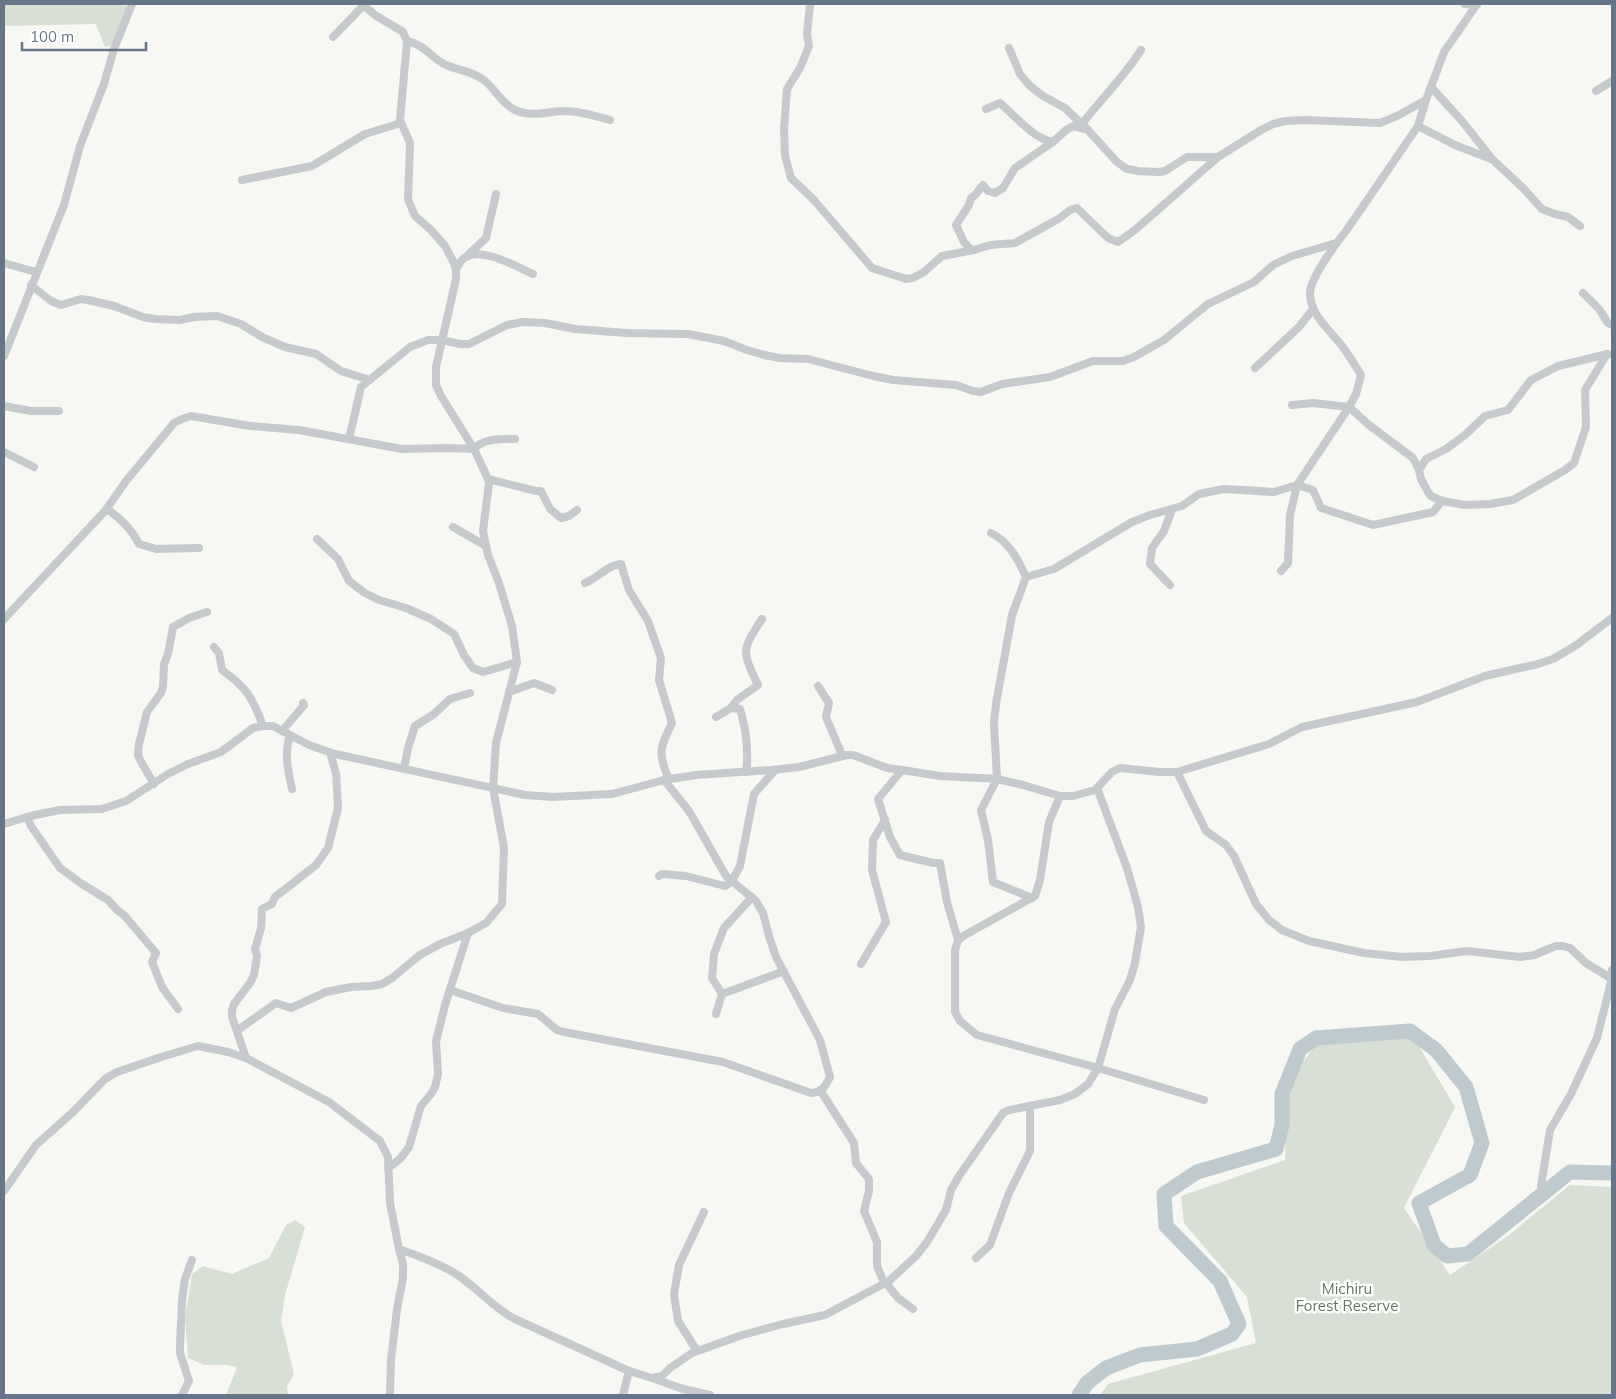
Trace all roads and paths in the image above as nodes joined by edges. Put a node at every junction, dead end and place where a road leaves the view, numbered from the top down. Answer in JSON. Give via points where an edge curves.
{"nodes":[{"id":1,"x":132,"y":4,"type":"edge"},
{"id":2,"x":810,"y":4,"type":"edge"},
{"id":3,"x":1466,"y":4,"type":"edge"},
{"id":4,"x":1477,"y":4,"type":"edge"},
{"id":5,"x":362,"y":5,"type":"edge"},
{"id":6,"x":333,"y":36,"type":"dead end"},
{"id":7,"x":407,"y":41,"type":"junction"},
{"id":8,"x":1009,"y":48,"type":"dead end"},
{"id":9,"x":1141,"y":50,"type":"dead end"},
{"id":10,"x":1612,"y":81,"type":"edge"},
{"id":11,"x":1431,"y":88,"type":"junction"},
{"id":12,"x":1596,"y":91,"type":"dead end"},
{"id":13,"x":1426,"y":100,"type":"junction"},
{"id":14,"x":986,"y":109,"type":"dead end"},
{"id":15,"x":610,"y":120,"type":"dead end"},
{"id":16,"x":401,"y":123,"type":"junction"},
{"id":17,"x":1418,"y":126,"type":"junction"},
{"id":18,"x":1085,"y":127,"type":"junction"},
{"id":19,"x":1053,"y":142,"type":"junction"},
{"id":20,"x":1218,"y":157,"type":"junction"},
{"id":21,"x":1492,"y":159,"type":"junction"},
{"id":22,"x":242,"y":180,"type":"dead end"},
{"id":23,"x":496,"y":194,"type":"dead end"},
{"id":24,"x":1580,"y":226,"type":"dead end"},
{"id":25,"x":964,"y":242,"type":"junction"},
{"id":26,"x":1336,"y":243,"type":"junction"},
{"id":27,"x":974,"y":250,"type":"junction"},
{"id":28,"x":959,"y":252,"type":"junction"},
{"id":29,"x":468,"y":255,"type":"junction"},
{"id":30,"x":4,"y":263,"type":"edge"},
{"id":31,"x":456,"y":269,"type":"junction"},
{"id":32,"x":36,"y":272,"type":"junction"},
{"id":33,"x":533,"y":274,"type":"dead end"},
{"id":34,"x":31,"y":285,"type":"junction"},
{"id":35,"x":1583,"y":293,"type":"dead end"},
{"id":36,"x":1313,"y":309,"type":"junction"},
{"id":37,"x":1612,"y":324,"type":"edge"},
{"id":38,"x":442,"y":340,"type":"junction"},
{"id":39,"x":1610,"y":353,"type":"edge"},
{"id":40,"x":4,"y":356,"type":"edge"},
{"id":41,"x":1255,"y":368,"type":"dead end"},
{"id":42,"x":370,"y":380,"type":"junction"},
{"id":43,"x":1292,"y":405,"type":"dead end"},
{"id":44,"x":4,"y":406,"type":"edge"},
{"id":45,"x":1349,"y":407,"type":"junction"},
{"id":46,"x":60,"y":411,"type":"dead end"},
{"id":47,"x":348,"y":439,"type":"junction"},
{"id":48,"x":515,"y":439,"type":"dead end"},
{"id":49,"x":474,"y":449,"type":"junction"},
{"id":50,"x":4,"y":452,"type":"edge"},
{"id":51,"x":34,"y":466,"type":"dead end"},
{"id":52,"x":1419,"y":470,"type":"junction"},
{"id":53,"x":488,"y":479,"type":"junction"},
{"id":54,"x":1297,"y":485,"type":"junction"},
{"id":55,"x":1442,"y":501,"type":"junction"},
{"id":56,"x":107,"y":508,"type":"junction"},
{"id":57,"x":577,"y":510,"type":"dead end"},
{"id":58,"x":1172,"y":510,"type":"junction"},
{"id":59,"x":453,"y":527,"type":"dead end"},
{"id":60,"x":991,"y":533,"type":"dead end"},
{"id":61,"x":317,"y":539,"type":"dead end"},
{"id":62,"x":486,"y":546,"type":"junction"},
{"id":63,"x":199,"y":548,"type":"dead end"},
{"id":64,"x":1281,"y":571,"type":"dead end"},
{"id":65,"x":1026,"y":577,"type":"junction"},
{"id":66,"x":585,"y":583,"type":"dead end"},
{"id":67,"x":1170,"y":585,"type":"dead end"},
{"id":68,"x":207,"y":612,"type":"dead end"},
{"id":69,"x":1612,"y":618,"type":"edge"},
{"id":70,"x":4,"y":619,"type":"edge"},
{"id":71,"x":762,"y":619,"type":"dead end"},
{"id":72,"x":214,"y":647,"type":"dead end"},
{"id":73,"x":517,"y":662,"type":"junction"},
{"id":74,"x":818,"y":686,"type":"dead end"},
{"id":75,"x":552,"y":690,"type":"dead end"},
{"id":76,"x":509,"y":692,"type":"junction"},
{"id":77,"x":470,"y":693,"type":"dead end"},
{"id":78,"x":303,"y":703,"type":"dead end"},
{"id":79,"x":731,"y":708,"type":"junction"},
{"id":80,"x":716,"y":717,"type":"dead end"},
{"id":81,"x":263,"y":726,"type":"junction"},
{"id":82,"x":282,"y":731,"type":"junction"},
{"id":83,"x":290,"y":735,"type":"junction"},
{"id":84,"x":330,"y":753,"type":"junction"},
{"id":85,"x":842,"y":755,"type":"junction"},
{"id":86,"x":404,"y":769,"type":"junction"},
{"id":87,"x":775,"y":770,"type":"junction"},
{"id":88,"x":902,"y":770,"type":"junction"},
{"id":89,"x":746,"y":772,"type":"junction"},
{"id":90,"x":1177,"y":772,"type":"junction"},
{"id":91,"x":666,"y":779,"type":"junction"},
{"id":92,"x":997,"y":780,"type":"junction"},
{"id":93,"x":154,"y":784,"type":"junction"},
{"id":94,"x":493,"y":788,"type":"junction"},
{"id":95,"x":1097,"y":788,"type":"junction"},
{"id":96,"x":292,"y":789,"type":"dead end"},
{"id":97,"x":1060,"y":796,"type":"junction"},
{"id":98,"x":27,"y":817,"type":"junction"},
{"id":99,"x":885,"y":820,"type":"junction"},
{"id":100,"x":4,"y":824,"type":"edge"},
{"id":101,"x":658,"y":876,"type":"dead end"},
{"id":102,"x":732,"y":882,"type":"junction"},
{"id":103,"x":752,"y":897,"type":"junction"},
{"id":104,"x":1032,"y":898,"type":"junction"},
{"id":105,"x":468,"y":933,"type":"junction"},
{"id":106,"x":958,"y":940,"type":"junction"},
{"id":107,"x":862,"y":964,"type":"dead end"},
{"id":108,"x":784,"y":971,"type":"junction"},
{"id":109,"x":1612,"y":976,"type":"edge"},
{"id":110,"x":450,"y":990,"type":"junction"},
{"id":111,"x":722,"y":994,"type":"junction"},
{"id":112,"x":178,"y":1009,"type":"dead end"},
{"id":113,"x":716,"y":1014,"type":"dead end"},
{"id":114,"x":238,"y":1030,"type":"junction"},
{"id":115,"x":246,"y":1058,"type":"junction"},
{"id":116,"x":1098,"y":1068,"type":"junction"},
{"id":117,"x":820,"y":1090,"type":"junction"},
{"id":118,"x":1204,"y":1100,"type":"dead end"},
{"id":119,"x":1030,"y":1106,"type":"junction"},
{"id":120,"x":388,"y":1168,"type":"junction"},
{"id":121,"x":1541,"y":1186,"type":"dead end"},
{"id":122,"x":4,"y":1191,"type":"edge"},
{"id":123,"x":704,"y":1212,"type":"dead end"},
{"id":124,"x":399,"y":1249,"type":"junction"},
{"id":125,"x":976,"y":1258,"type":"dead end"},
{"id":126,"x":192,"y":1260,"type":"dead end"},
{"id":127,"x":886,"y":1283,"type":"junction"},
{"id":128,"x":913,"y":1310,"type":"dead end"},
{"id":129,"x":698,"y":1351,"type":"junction"},
{"id":130,"x":629,"y":1371,"type":"junction"},
{"id":131,"x":652,"y":1378,"type":"junction"},
{"id":132,"x":182,"y":1395,"type":"edge"},
{"id":133,"x":390,"y":1395,"type":"edge"},
{"id":134,"x":623,"y":1395,"type":"edge"},
{"id":135,"x":710,"y":1395,"type":"edge"}],
"edges":[{"from":1,"to":32,"type":"street","via":[[80,146],[64,205]]},
{"from":2,"to":28,"type":"street","via":[[808,46],[787,89],[785,156],[791,178],[872,268],[906,279],[914,278],[942,256]]},
{"from":3,"to":4,"type":"street"},
{"from":4,"to":11,"type":"street","via":[[1444,52]]},
{"from":5,"to":6,"type":"street"},
{"from":5,"to":7,"type":"street","via":[[403,32]]},
{"from":7,"to":15,"type":"street","via":[[417,43],[447,65],[484,80],[507,106],[517,111],[532,114],[578,112]]},
{"from":7,"to":16,"type":"street"},
{"from":8,"to":18,"type":"street","via":[[1020,74],[1030,86],[1065,108]]},
{"from":9,"to":18,"type":"street","via":[[1098,104]]},
{"from":10,"to":12,"type":"street"},
{"from":11,"to":13,"type":"street"},
{"from":11,"to":21,"type":"street"},
{"from":13,"to":17,"type":"street"},
{"from":13,"to":20,"type":"street","via":[[1380,123],[1305,120],[1273,124]]},
{"from":14,"to":19,"type":"street","via":[[1000,103],[1038,137]]},
{"from":16,"to":22,"type":"street","via":[[365,134],[312,166]]},
{"from":16,"to":31,"type":"street","via":[[410,143],[410,207],[445,246]]},
{"from":17,"to":21,"type":"street","via":[[1454,145]]},
{"from":17,"to":26,"type":"street"},
{"from":18,"to":19,"type":"street","via":[[1073,126]]},
{"from":18,"to":20,"type":"street","via":[[1117,162],[1138,172],[1165,171],[1187,157]]},
{"from":19,"to":25,"type":"street","via":[[1015,168],[1003,188],[995,194],[983,185],[979,188],[956,225]]},
{"from":20,"to":27,"type":"street","via":[[1118,242],[1108,238],[1077,208],[1015,243],[990,244]]},
{"from":21,"to":24,"type":"street","via":[[1542,209]]},
{"from":23,"to":29,"type":"street","via":[[486,238]]},
{"from":25,"to":27,"type":"street"},
{"from":25,"to":28,"type":"street","via":[[964,248]]},
{"from":26,"to":36,"type":"street","via":[[1312,284]]},
{"from":26,"to":38,"type":"street","via":[[1273,265],[1254,282],[1208,304],[1164,340],[1134,357],[1123,361],[1093,361],[1050,377],[1002,384],[981,392],[956,385],[893,380],[808,359],[764,355],[724,341],[688,334],[601,331],[522,322],[507,325],[469,344]]},
{"from":27,"to":28,"type":"street"},
{"from":29,"to":31,"type":"street"},
{"from":29,"to":33,"type":"street","via":[[481,254]]},
{"from":30,"to":32,"type":"street"},
{"from":31,"to":38,"type":"street"},
{"from":32,"to":34,"type":"street"},
{"from":34,"to":40,"type":"street"},
{"from":34,"to":42,"type":"street","via":[[51,301],[61,304],[88,300],[155,319],[217,316],[241,324],[285,347],[316,354],[341,371]]},
{"from":35,"to":37,"type":"street"},
{"from":36,"to":41,"type":"street","via":[[1299,327]]},
{"from":36,"to":45,"type":"street","via":[[1361,375]]},
{"from":38,"to":42,"type":"street","via":[[428,340],[410,347]]},
{"from":38,"to":49,"type":"street","via":[[436,385]]},
{"from":39,"to":52,"type":"street","via":[[1558,366],[1531,380],[1508,410],[1485,416],[1465,435],[1426,460]]},
{"from":39,"to":55,"type":"street","via":[[1586,390],[1586,427],[1574,463],[1513,500],[1465,506]]},
{"from":42,"to":47,"type":"street","via":[[361,387]]},
{"from":43,"to":45,"type":"street","via":[[1313,403]]},
{"from":44,"to":46,"type":"street","via":[[31,411]]},
{"from":45,"to":52,"type":"street","via":[[1413,458]]},
{"from":45,"to":54,"type":"street"},
{"from":47,"to":49,"type":"street","via":[[402,449]]},
{"from":47,"to":56,"type":"street","via":[[191,416],[174,423]]},
{"from":48,"to":49,"type":"street","via":[[491,440],[479,443]]},
{"from":49,"to":53,"type":"street"},
{"from":50,"to":51,"type":"street"},
{"from":52,"to":55,"type":"street","via":[[1428,492]]},
{"from":53,"to":57,"type":"street","via":[[541,491],[550,509],[561,518]]},
{"from":53,"to":62,"type":"street","via":[[483,531]]},
{"from":54,"to":55,"type":"street","via":[[1313,490],[1321,508],[1373,524],[1433,512]]},
{"from":54,"to":58,"type":"street","via":[[1274,492],[1224,489],[1200,494]]},
{"from":54,"to":64,"type":"street","via":[[1290,515],[1288,563]]},
{"from":56,"to":63,"type":"street","via":[[127,526],[139,544],[156,549]]},
{"from":56,"to":70,"type":"street"},
{"from":58,"to":65,"type":"street","via":[[1132,522],[1054,569]]},
{"from":58,"to":67,"type":"street","via":[[1164,531],[1152,548],[1150,564]]},
{"from":59,"to":62,"type":"street"},
{"from":60,"to":65,"type":"street","via":[[1012,550]]},
{"from":61,"to":73,"type":"street","via":[[338,560],[349,581],[379,600],[431,619],[454,634],[473,668],[483,672]]},
{"from":62,"to":73,"type":"street","via":[[512,626]]},
{"from":65,"to":92,"type":"street","via":[[1012,615],[996,704]]},
{"from":66,"to":91,"type":"street","via":[[613,565],[621,564],[628,590],[648,621],[661,658],[659,680],[672,723],[661,746]]},
{"from":68,"to":93,"type":"street","via":[[173,628],[164,664],[164,687],[147,712],[138,755]]},
{"from":69,"to":90,"type":"street","via":[[1575,646],[1538,664],[1484,676],[1417,702],[1302,727],[1268,744]]},
{"from":71,"to":79,"type":"street","via":[[745,650],[758,685]]},
{"from":72,"to":81,"type":"street","via":[[220,653],[222,670],[247,691]]},
{"from":73,"to":76,"type":"street"},
{"from":74,"to":85,"type":"street","via":[[830,704],[826,717]]},
{"from":75,"to":76,"type":"street","via":[[534,683]]},
{"from":76,"to":94,"type":"street","via":[[496,743]]},
{"from":77,"to":86,"type":"street","via":[[450,699],[416,726]]},
{"from":78,"to":82,"type":"street"},
{"from":79,"to":80,"type":"street"},
{"from":79,"to":89,"type":"street","via":[[740,709],[746,727]]},
{"from":81,"to":82,"type":"street","via":[[273,726]]},
{"from":81,"to":93,"type":"street","via":[[253,728],[220,752],[188,764]]},
{"from":82,"to":83,"type":"street"},
{"from":83,"to":84,"type":"street"},
{"from":83,"to":96,"type":"street","via":[[287,760]]},
{"from":84,"to":86,"type":"street"},
{"from":84,"to":114,"type":"street","via":[[336,773],[338,808],[328,848],[316,865],[262,909],[254,975],[232,1010]]},
{"from":85,"to":87,"type":"street"},
{"from":85,"to":88,"type":"street"},
{"from":86,"to":94,"type":"street"},
{"from":87,"to":89,"type":"street"},
{"from":87,"to":102,"type":"street","via":[[754,794],[740,866]]},
{"from":88,"to":92,"type":"street"},
{"from":88,"to":99,"type":"street","via":[[878,799]]},
{"from":89,"to":91,"type":"street"},
{"from":90,"to":95,"type":"street","via":[[1120,768]]},
{"from":90,"to":109,"type":"street","via":[[1206,831],[1226,845],[1256,904],[1282,930],[1310,941],[1364,954],[1430,956],[1467,951],[1520,957],[1563,946]]},
{"from":91,"to":94,"type":"street","via":[[612,794],[543,796]]},
{"from":91,"to":102,"type":"street","via":[[689,811],[720,868]]},
{"from":92,"to":97,"type":"street"},
{"from":92,"to":104,"type":"street","via":[[982,810],[993,882]]},
{"from":93,"to":98,"type":"street","via":[[110,807],[60,810]]},
{"from":94,"to":105,"type":"street","via":[[504,848],[502,904],[486,923]]},
{"from":95,"to":97,"type":"street","via":[[1073,796]]},
{"from":95,"to":116,"type":"street","via":[[1128,868],[1140,927],[1130,980],[1115,1009]]},
{"from":97,"to":104,"type":"street","via":[[1049,822],[1040,880]]},
{"from":98,"to":100,"type":"street"},
{"from":98,"to":112,"type":"street","via":[[60,868],[108,900],[156,952],[152,962],[162,987]]},
{"from":99,"to":106,"type":"street","via":[[900,855],[940,863]]},
{"from":99,"to":107,"type":"street","via":[[872,840],[872,870],[886,922]]},
{"from":101,"to":102,"type":"street","via":[[686,876],[725,886]]},
{"from":102,"to":103,"type":"street"},
{"from":103,"to":108,"type":"street","via":[[763,913],[768,936]]},
{"from":103,"to":111,"type":"street","via":[[724,928],[714,954],[712,978]]},
{"from":104,"to":106,"type":"street"},
{"from":105,"to":110,"type":"street"},
{"from":105,"to":114,"type":"street","via":[[420,955],[382,984],[326,992],[291,1008],[276,1004]]},
{"from":106,"to":116,"type":"street","via":[[955,950],[955,1012],[966,1027],[977,1035]]},
{"from":108,"to":111,"type":"street"},
{"from":108,"to":117,"type":"street","via":[[820,1040],[830,1077]]},
{"from":109,"to":121,"type":"street","via":[[1597,1038],[1550,1130]]},
{"from":110,"to":117,"type":"street","via":[[504,1008],[538,1014],[564,1032],[723,1062],[811,1093]]},
{"from":110,"to":120,"type":"street","via":[[436,1041],[438,1074],[435,1087],[421,1106],[409,1146],[400,1160]]},
{"from":111,"to":113,"type":"street"},
{"from":114,"to":115,"type":"street"},
{"from":115,"to":120,"type":"street","via":[[329,1102],[380,1141],[388,1156]]},
{"from":115,"to":122,"type":"street","via":[[195,1046],[110,1075],[36,1144]]},
{"from":116,"to":118,"type":"street"},
{"from":116,"to":119,"type":"street","via":[[1088,1084],[1074,1094]]},
{"from":117,"to":127,"type":"street","via":[[854,1143],[856,1164],[869,1180],[864,1210],[877,1242],[877,1266]]},
{"from":119,"to":125,"type":"street","via":[[1030,1151],[1009,1193],[990,1245]]},
{"from":119,"to":127,"type":"street","via":[[1004,1113],[958,1176],[946,1210],[927,1242]]},
{"from":120,"to":124,"type":"street","via":[[390,1203]]},
{"from":123,"to":129,"type":"street","via":[[680,1265],[674,1294],[678,1321]]},
{"from":124,"to":130,"type":"street","via":[[455,1273],[503,1313]]},
{"from":124,"to":133,"type":"street","via":[[403,1278],[391,1360]]},
{"from":126,"to":132,"type":"street","via":[[182,1300],[180,1353],[189,1381]]},
{"from":127,"to":128,"type":"street"},
{"from":127,"to":129,"type":"street","via":[[825,1315],[742,1335]]},
{"from":129,"to":131,"type":"street","via":[[662,1376]]},
{"from":130,"to":131,"type":"street"},
{"from":130,"to":134,"type":"street"},
{"from":131,"to":135,"type":"street"}]}
